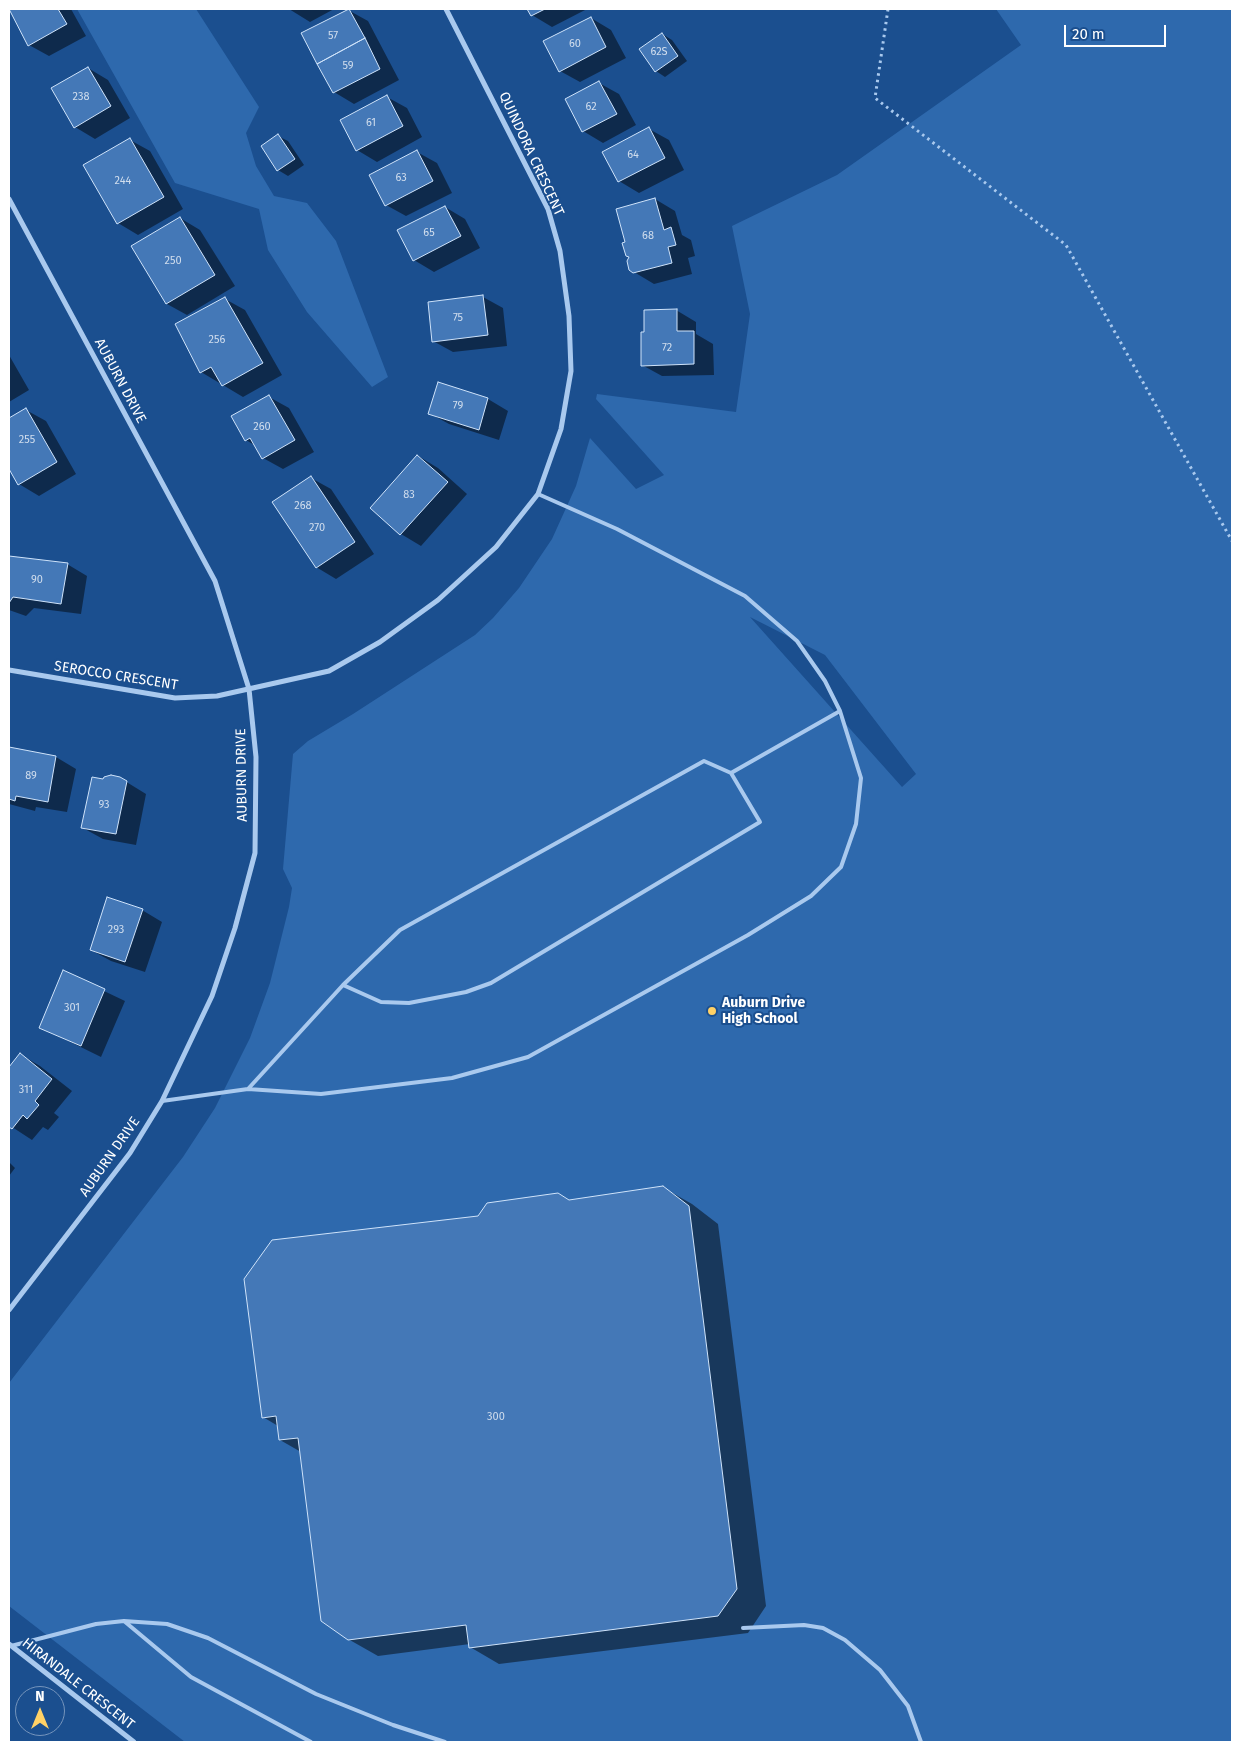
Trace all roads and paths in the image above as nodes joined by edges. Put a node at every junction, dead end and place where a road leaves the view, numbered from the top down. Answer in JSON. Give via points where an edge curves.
{"nodes":[{"id":1,"x":446,"y":9,"type":"edge"},
{"id":2,"x":888,"y":9,"type":"edge"},
{"id":3,"x":9,"y":199,"type":"edge"},
{"id":4,"x":538,"y":494,"type":"junction"},
{"id":5,"x":1232,"y":540,"type":"edge"},
{"id":6,"x":9,"y":670,"type":"edge"},
{"id":7,"x":249,"y":689,"type":"junction"},
{"id":8,"x":840,"y":710,"type":"junction"},
{"id":9,"x":731,"y":773,"type":"junction"},
{"id":10,"x":343,"y":985,"type":"junction"},
{"id":11,"x":248,"y":1088,"type":"junction"},
{"id":12,"x":162,"y":1101,"type":"junction"},
{"id":13,"x":9,"y":1310,"type":"edge"},
{"id":14,"x":124,"y":1621,"type":"junction"},
{"id":15,"x":743,"y":1628,"type":"dead end"},
{"id":16,"x":10,"y":1645,"type":"edge"},
{"id":17,"x":134,"y":1742,"type":"edge"},
{"id":18,"x":311,"y":1742,"type":"edge"},
{"id":19,"x":445,"y":1742,"type":"edge"},
{"id":20,"x":920,"y":1742,"type":"edge"}],
"edges":[{"from":1,"to":4,"type":"street","name":"QUINDORA CRESCENT","via":[[548,209],[560,251],[569,316],[571,371],[561,429]]},
{"from":2,"to":5,"type":"path","via":[[875,98],[1066,245]]},
{"from":3,"to":7,"type":"street","name":"AUBURN DRIVE","via":[[215,581]]},
{"from":4,"to":7,"type":"street","name":"QUINDORA CRESCENT","via":[[489,554],[438,600],[380,642],[329,670]]},
{"from":4,"to":8,"type":"lane","via":[[617,529],[745,596],[797,641],[825,681]]},
{"from":6,"to":7,"type":"street","name":"SEROCCO CRESCENT","via":[[175,698],[217,696]]},
{"from":7,"to":12,"type":"street","name":"AUBURN DRIVE","via":[[256,757],[254,853],[235,928],[212,996]]},
{"from":8,"to":9,"type":"lane"},
{"from":8,"to":11,"type":"lane","via":[[862,778],[856,824],[841,867],[811,896],[748,936],[528,1056],[452,1078],[331,1093]]},
{"from":9,"to":10,"type":"lane","via":[[704,761],[400,930]]},
{"from":9,"to":10,"type":"lane","via":[[760,822],[491,983],[466,992],[409,1003],[381,1002]]},
{"from":10,"to":11,"type":"lane"},
{"from":11,"to":12,"type":"lane"},
{"from":12,"to":13,"type":"street","name":"AUBURN DRIVE","via":[[130,1153]]},
{"from":14,"to":16,"type":"lane","via":[[96,1624]]},
{"from":14,"to":18,"type":"lane","via":[[191,1677]]},
{"from":14,"to":19,"type":"lane","via":[[167,1624],[208,1638],[316,1694]]},
{"from":15,"to":20,"type":"lane","via":[[804,1625],[823,1628],[845,1640],[880,1670],[908,1706]]},
{"from":16,"to":17,"type":"street","name":"HIRANDALE CRESCENT"}]}
